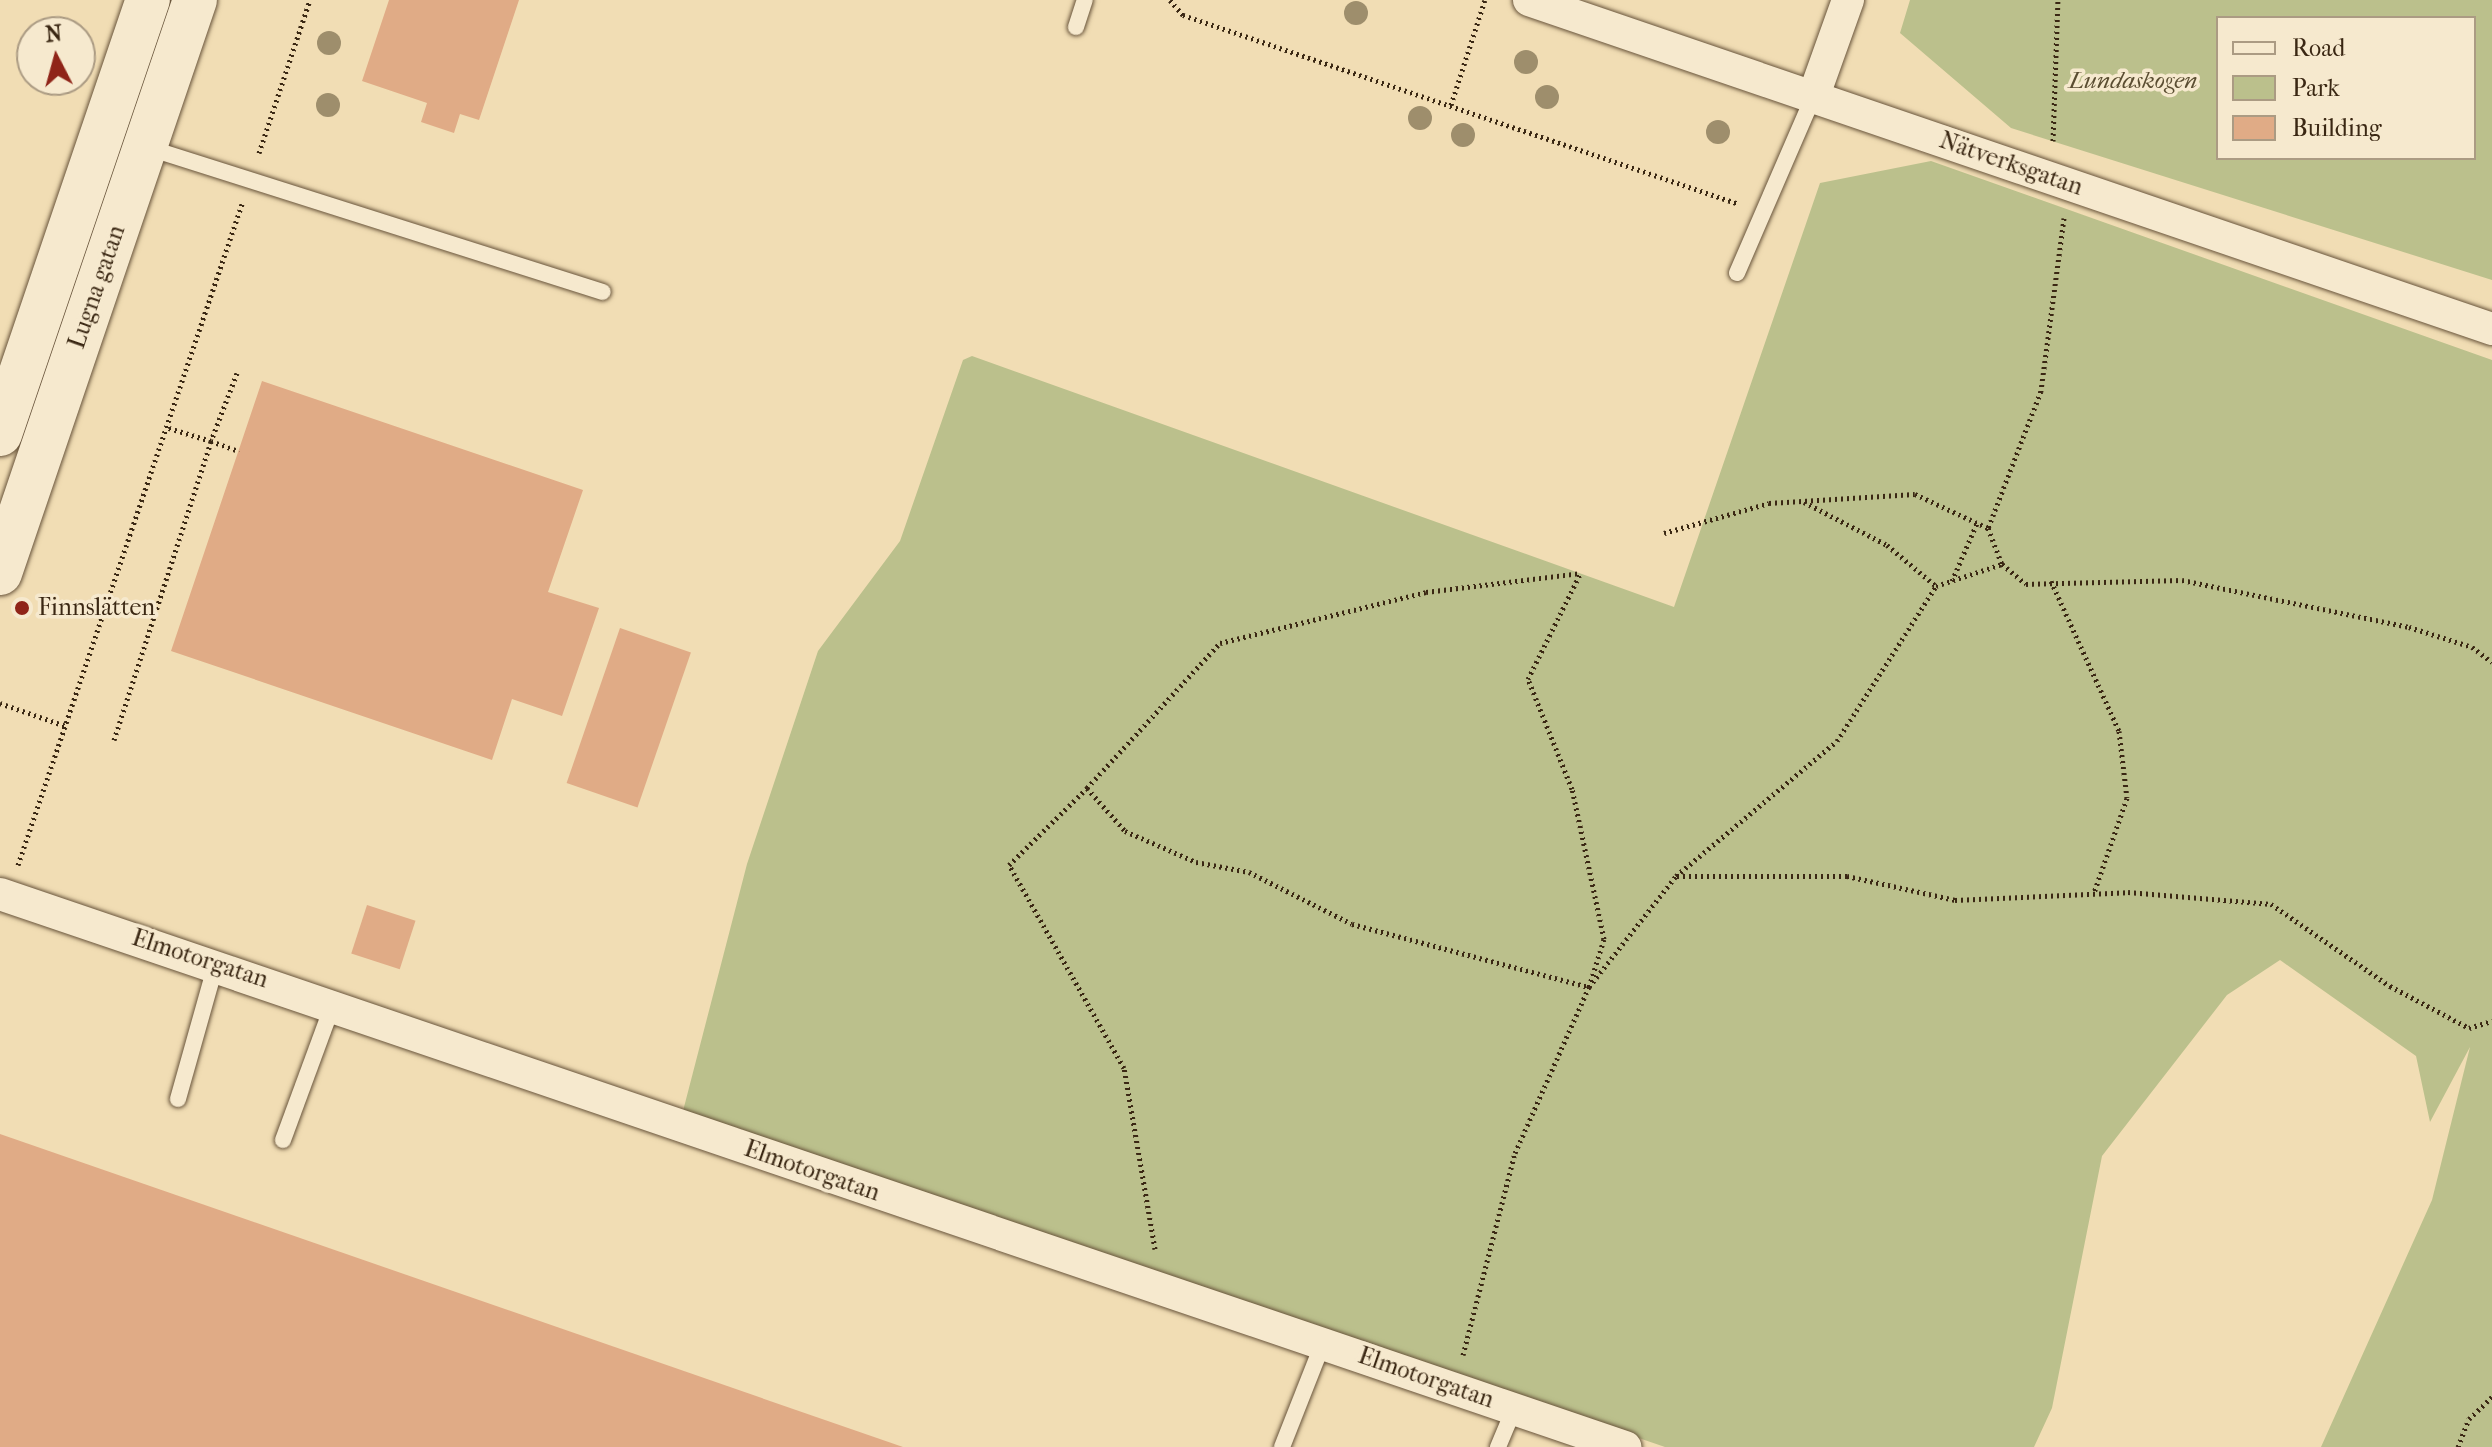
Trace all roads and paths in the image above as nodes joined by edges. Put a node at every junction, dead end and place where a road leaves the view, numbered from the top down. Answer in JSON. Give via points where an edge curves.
{"nodes":[{"id":1,"x":148,"y":0,"type":"edge"},
{"id":2,"x":195,"y":0,"type":"edge"},
{"id":3,"x":310,"y":0,"type":"edge"},
{"id":4,"x":1085,"y":0,"type":"edge"},
{"id":5,"x":1170,"y":0,"type":"edge"},
{"id":6,"x":1485,"y":0,"type":"edge"},
{"id":7,"x":1529,"y":0,"type":"edge"},
{"id":8,"x":1848,"y":0,"type":"edge"},
{"id":9,"x":2058,"y":0,"type":"edge"},
{"id":10,"x":1076,"y":27,"type":"dead end"},
{"id":11,"x":1814,"y":95,"type":"junction"},
{"id":12,"x":1451,"y":106,"type":"junction"},
{"id":13,"x":124,"y":140,"type":"junction"},
{"id":14,"x":251,"y":177,"type":"junction"},
{"id":15,"x":2059,"y":181,"type":"junction"},
{"id":16,"x":1763,"y":213,"type":"junction"},
{"id":17,"x":1737,"y":273,"type":"dead end"},
{"id":18,"x":603,"y":292,"type":"dead end"},
{"id":19,"x":2492,"y":329,"type":"edge"},
{"id":20,"x":237,"y":373,"type":"dead end"},
{"id":21,"x":166,"y":427,"type":"junction"},
{"id":22,"x":0,"y":434,"type":"edge"},
{"id":23,"x":211,"y":441,"type":"junction"},
{"id":24,"x":239,"y":451,"type":"dead end"},
{"id":25,"x":1803,"y":502,"type":"junction"},
{"id":26,"x":1977,"y":523,"type":"junction"},
{"id":27,"x":1988,"y":528,"type":"junction"},
{"id":28,"x":1664,"y":533,"type":"dead end"},
{"id":29,"x":2002,"y":564,"type":"junction"},
{"id":30,"x":0,"y":573,"type":"edge"},
{"id":31,"x":1952,"y":581,"type":"junction"},
{"id":32,"x":2051,"y":581,"type":"junction"},
{"id":33,"x":1936,"y":586,"type":"junction"},
{"id":34,"x":2492,"y":662,"type":"edge"},
{"id":35,"x":0,"y":703,"type":"edge"},
{"id":36,"x":66,"y":726,"type":"junction"},
{"id":37,"x":114,"y":740,"type":"dead end"},
{"id":38,"x":1087,"y":788,"type":"junction"},
{"id":39,"x":1676,"y":876,"type":"junction"},
{"id":40,"x":2094,"y":893,"type":"junction"},
{"id":41,"x":4,"y":895,"type":"edge"},
{"id":42,"x":216,"y":964,"type":"junction"},
{"id":43,"x":1589,"y":987,"type":"junction"},
{"id":44,"x":334,"y":1003,"type":"junction"},
{"id":45,"x":2492,"y":1021,"type":"edge"},
{"id":46,"x":178,"y":1099,"type":"dead end"},
{"id":47,"x":283,"y":1140,"type":"dead end"},
{"id":48,"x":1141,"y":1282,"type":"junction"},
{"id":49,"x":1323,"y":1343,"type":"junction"},
{"id":50,"x":1455,"y":1388,"type":"junction"},
{"id":51,"x":2492,"y":1397,"type":"edge"},
{"id":52,"x":1514,"y":1409,"type":"junction"},
{"id":53,"x":1282,"y":1447,"type":"edge"},
{"id":54,"x":1498,"y":1447,"type":"edge"},
{"id":55,"x":1625,"y":1447,"type":"edge"},
{"id":56,"x":2458,"y":1447,"type":"edge"}],
"edges":[{"from":1,"to":13,"type":"main road","name":"Lugna gatan"},
{"from":2,"to":13,"type":"main road","name":"Lugna gatan"},
{"from":3,"to":14,"type":"path"},
{"from":4,"to":10,"type":"lane"},
{"from":5,"to":12,"type":"path","via":[[1183,15]]},
{"from":6,"to":12,"type":"path"},
{"from":7,"to":11,"type":"street","name":"Nätverksgatan"},
{"from":8,"to":11,"type":"street"},
{"from":9,"to":15,"type":"path","via":[[2050,117]]},
{"from":11,"to":15,"type":"street","name":"Nätverksgatan"},
{"from":11,"to":16,"type":"lane"},
{"from":12,"to":16,"type":"path"},
{"from":13,"to":14,"type":"lane"},
{"from":13,"to":22,"type":"main road","name":"Lugna gatan"},
{"from":13,"to":30,"type":"main road","name":"Lugna gatan"},
{"from":14,"to":18,"type":"lane"},
{"from":14,"to":21,"type":"path"},
{"from":15,"to":19,"type":"street","name":"Nätverksgatan"},
{"from":15,"to":27,"type":"path","via":[[2063,256],[2046,320],[2041,391]]},
{"from":16,"to":17,"type":"lane"},
{"from":20,"to":23,"type":"path"},
{"from":21,"to":23,"type":"path"},
{"from":21,"to":36,"type":"path"},
{"from":23,"to":24,"type":"path"},
{"from":23,"to":37,"type":"path"},
{"from":25,"to":26,"type":"path","via":[[1915,494]]},
{"from":25,"to":28,"type":"path","via":[[1769,503]]},
{"from":25,"to":33,"type":"path","via":[[1887,545]]},
{"from":26,"to":27,"type":"path"},
{"from":26,"to":31,"type":"path"},
{"from":27,"to":29,"type":"path"},
{"from":29,"to":31,"type":"path"},
{"from":29,"to":32,"type":"path","via":[[2026,584]]},
{"from":31,"to":33,"type":"path"},
{"from":32,"to":34,"type":"path","via":[[2182,580],[2409,627],[2472,647]]},
{"from":32,"to":40,"type":"path","via":[[2119,731],[2127,798]]},
{"from":33,"to":39,"type":"path","via":[[1837,741]]},
{"from":35,"to":36,"type":"path"},
{"from":36,"to":41,"type":"path"},
{"from":38,"to":43,"type":"path","via":[[1125,831],[1196,862],[1249,872],[1352,924]]},
{"from":38,"to":43,"type":"path","via":[[1220,643],[1426,592],[1581,572],[1528,679],[1572,789],[1604,939]]},
{"from":38,"to":48,"type":"path","via":[[1009,865],[1124,1068],[1156,1248]]},
{"from":39,"to":40,"type":"path","via":[[1847,876],[1955,900]]},
{"from":39,"to":43,"type":"path"},
{"from":40,"to":45,"type":"path","via":[[2271,904],[2469,1028]]},
{"from":41,"to":42,"type":"street","name":"Elmotorgatan"},
{"from":42,"to":44,"type":"street","name":"Elmotorgatan"},
{"from":42,"to":46,"type":"lane"},
{"from":43,"to":50,"type":"path","via":[[1515,1153]]},
{"from":44,"to":47,"type":"lane"},
{"from":44,"to":48,"type":"street","name":"Elmotorgatan"},
{"from":48,"to":49,"type":"street","name":"Elmotorgatan"},
{"from":49,"to":50,"type":"street","name":"Elmotorgatan"},
{"from":49,"to":53,"type":"lane"},
{"from":50,"to":52,"type":"street","name":"Elmotorgatan"},
{"from":51,"to":56,"type":"path","via":[[2469,1419]]},
{"from":52,"to":54,"type":"lane"},
{"from":52,"to":55,"type":"street","name":"Elmotorgatan"}]}
